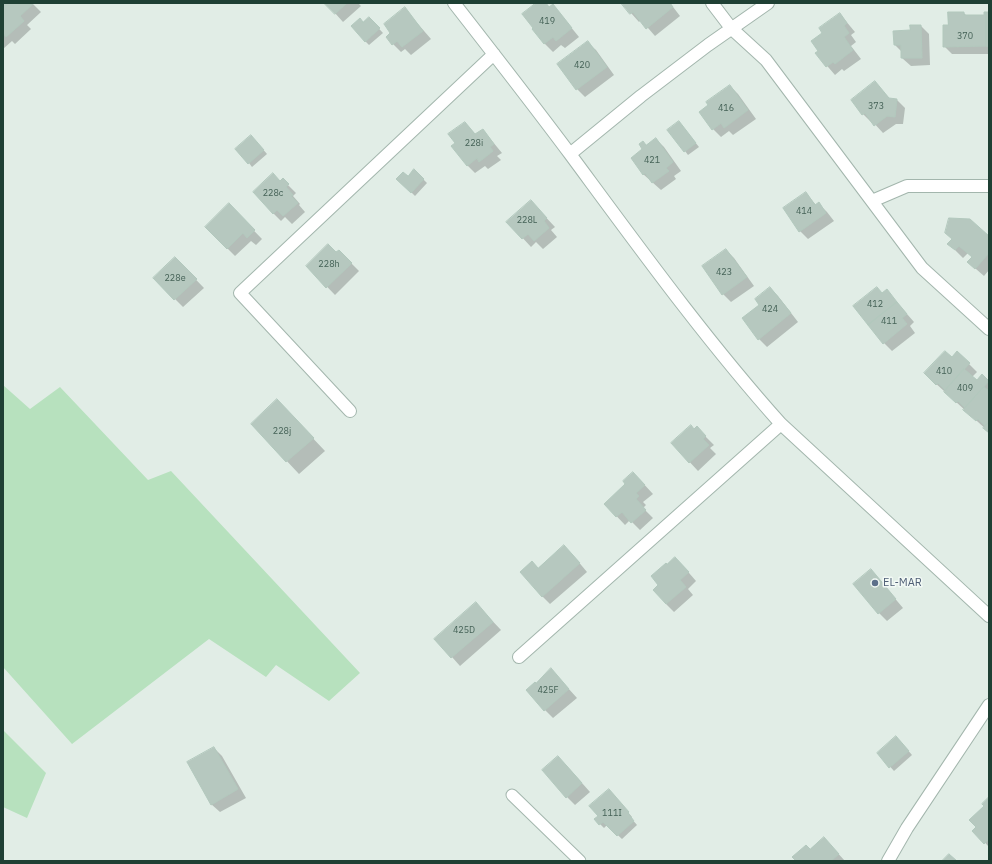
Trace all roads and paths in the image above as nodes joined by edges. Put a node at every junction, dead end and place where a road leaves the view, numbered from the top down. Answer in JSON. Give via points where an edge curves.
{"nodes":[{"id":1,"x":454,"y":3,"type":"edge"},
{"id":2,"x":712,"y":3,"type":"edge"},
{"id":3,"x":768,"y":3,"type":"edge"},
{"id":4,"x":731,"y":28,"type":"junction"},
{"id":5,"x":494,"y":54,"type":"junction"},
{"id":6,"x":570,"y":154,"type":"junction"},
{"id":7,"x":989,"y":186,"type":"edge"},
{"id":8,"x":872,"y":201,"type":"junction"},
{"id":9,"x":989,"y":329,"type":"edge"},
{"id":10,"x":350,"y":411,"type":"dead end"},
{"id":11,"x":781,"y":424,"type":"junction"},
{"id":12,"x":989,"y":616,"type":"edge"},
{"id":13,"x":519,"y":657,"type":"dead end"},
{"id":14,"x":989,"y":705,"type":"edge"},
{"id":15,"x":512,"y":795,"type":"dead end"},
{"id":16,"x":580,"y":861,"type":"edge"},
{"id":17,"x":888,"y":861,"type":"edge"}],
"edges":[{"from":1,"to":5,"type":"street"},
{"from":2,"to":4,"type":"street"},
{"from":3,"to":4,"type":"street"},
{"from":4,"to":6,"type":"street"},
{"from":4,"to":8,"type":"street","via":[[766,60]]},
{"from":5,"to":6,"type":"street"},
{"from":5,"to":10,"type":"street","via":[[240,293]]},
{"from":6,"to":11,"type":"street","via":[[654,269],[722,356]]},
{"from":7,"to":8,"type":"street","via":[[907,186]]},
{"from":8,"to":9,"type":"street","via":[[922,268]]},
{"from":11,"to":12,"type":"street"},
{"from":11,"to":13,"type":"street"},
{"from":14,"to":17,"type":"street"},
{"from":15,"to":16,"type":"lane"}]}
